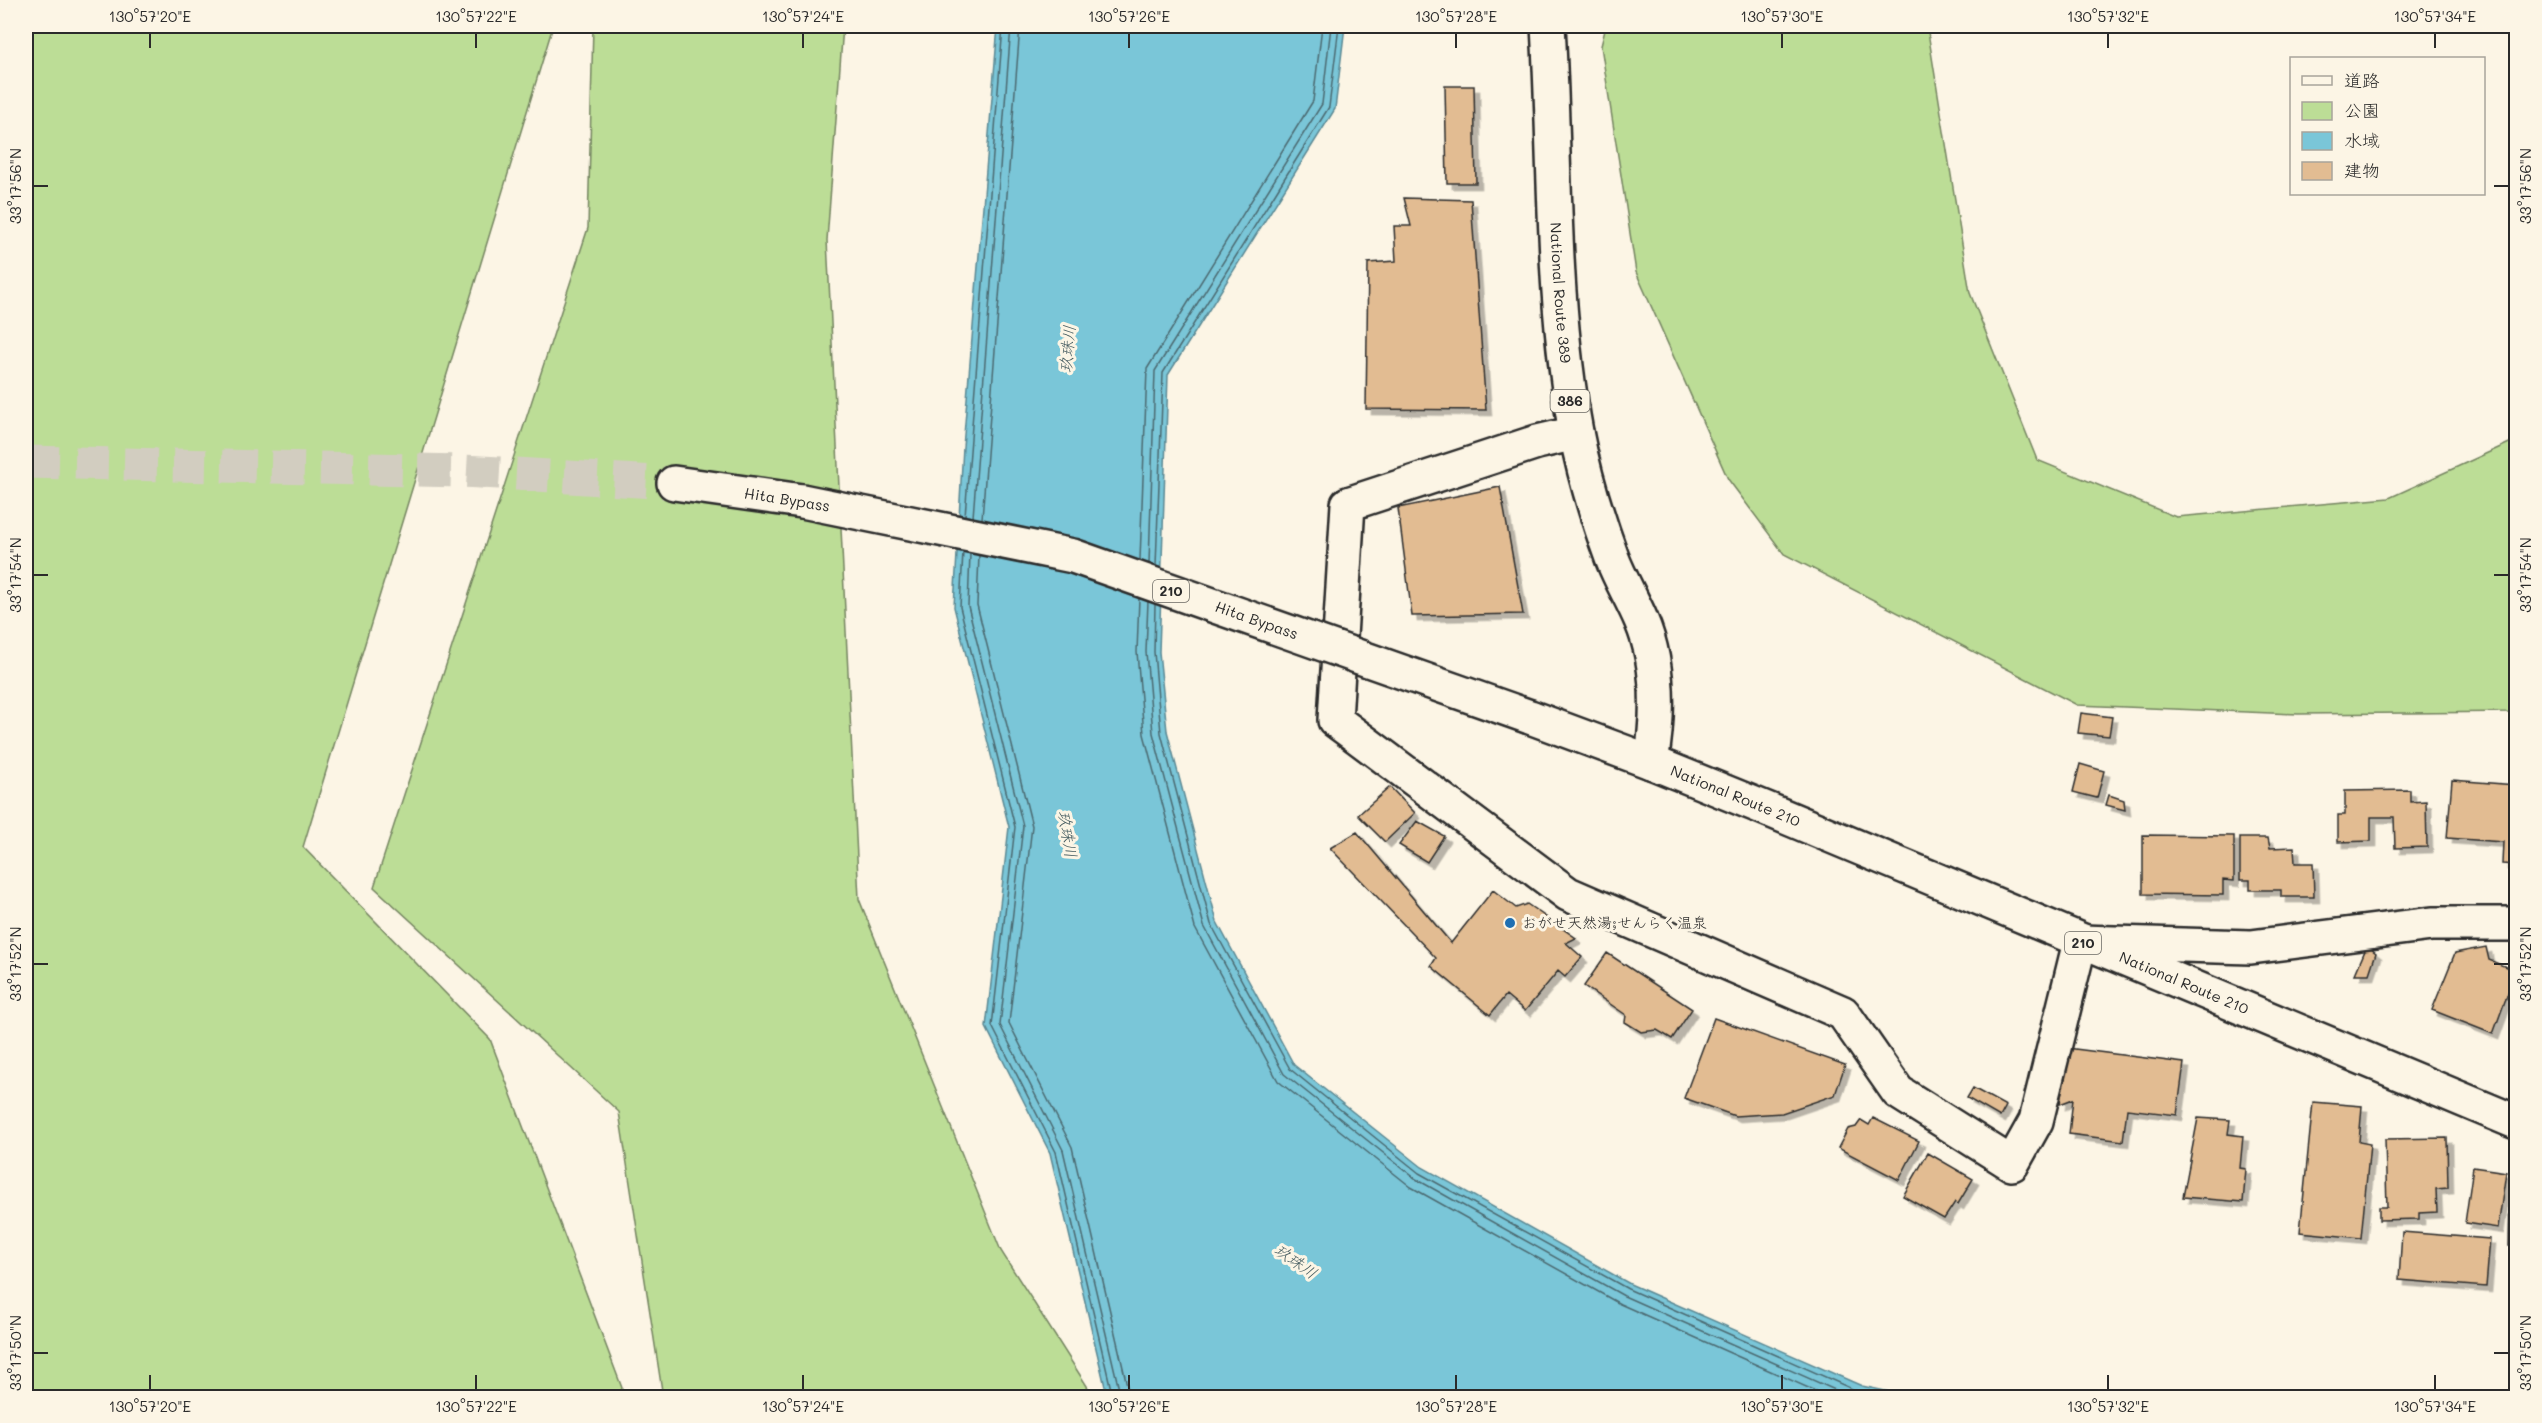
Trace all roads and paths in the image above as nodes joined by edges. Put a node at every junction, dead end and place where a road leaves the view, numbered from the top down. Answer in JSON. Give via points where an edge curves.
{"nodes":[{"id":1,"x":1548,"y":26,"type":"edge"},
{"id":2,"x":1576,"y":433,"type":"junction"},
{"id":3,"x":674,"y":483,"type":"tunnel mouth"},
{"id":4,"x":1651,"y":762,"type":"junction"},
{"id":5,"x":2517,"y":924,"type":"edge"},
{"id":6,"x":2080,"y":942,"type":"junction"},
{"id":7,"x":2517,"y":1122,"type":"edge"}],
"edges":[{"from":1,"to":2,"type":"main road","name":"National Route 389","number":"386","via":[[1562,335]]},
{"from":2,"to":4,"type":"main road","name":"National Route 389","number":"386","via":[[1586,481],[1612,559],[1650,647],[1657,728]]},
{"from":2,"to":6,"type":"main road","via":[[1537,442],[1348,504],[1335,720],[1569,894],[1844,1013],[1898,1092],[2012,1164],[2036,1121]]},
{"from":3,"to":4,"type":"main road","name":"Hita Bypass","number":"210","bridge":true,"via":[[802,501],[1072,556]]},
{"from":4,"to":6,"type":"main road","name":"National Route 210","number":"210"},
{"from":5,"to":6,"type":"main road","via":[[2432,924],[2251,947]]},
{"from":6,"to":7,"type":"main road","name":"National Route 210","number":"210"}]}
